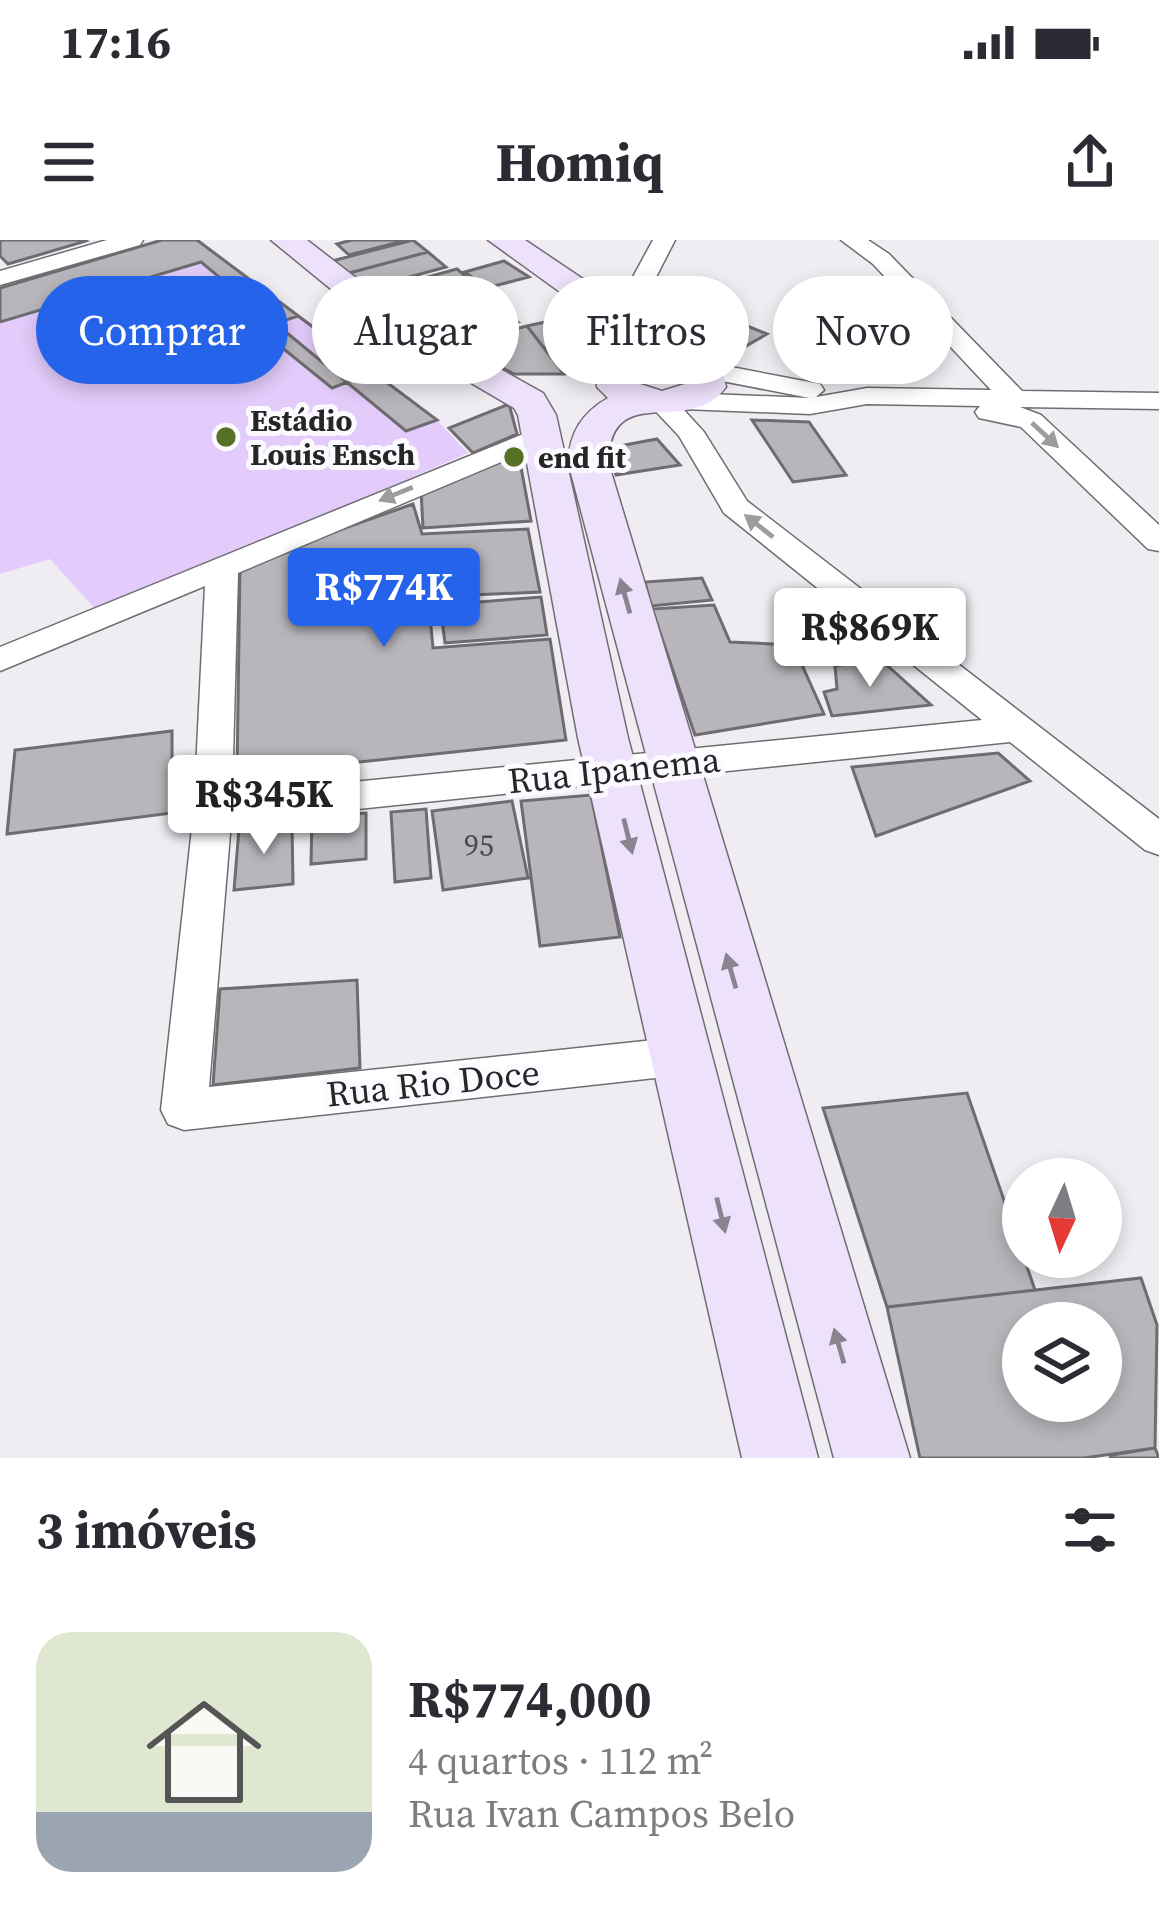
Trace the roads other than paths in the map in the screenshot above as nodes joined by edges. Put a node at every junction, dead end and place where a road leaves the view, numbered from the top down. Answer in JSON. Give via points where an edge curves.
{"nodes":[{"id":1,"x":132,"y":240,"type":"edge"},
{"id":2,"x":287,"y":240,"type":"edge"},
{"id":3,"x":504,"y":240,"type":"edge"},
{"id":4,"x":664,"y":240,"type":"edge"},
{"id":5,"x":852,"y":240,"type":"edge"},
{"id":6,"x":555,"y":276,"type":"edge"},
{"id":7,"x":645,"y":276,"type":"edge"},
{"id":8,"x":0,"y":278,"type":"edge"},
{"id":9,"x":629,"y":384,"type":"edge"},
{"id":10,"x":630,"y":391,"type":"junction"},
{"id":11,"x":1013,"y":397,"type":"junction"},
{"id":12,"x":839,"y":398,"type":"junction"},
{"id":13,"x":1159,"y":401,"type":"edge"},
{"id":14,"x":810,"y":406,"type":"junction"},
{"id":15,"x":1159,"y":542,"type":"edge"},
{"id":16,"x":222,"y":566,"type":"junction"},
{"id":17,"x":0,"y":661,"type":"edge"},
{"id":18,"x":1015,"y":729,"type":"junction"},
{"id":19,"x":672,"y":764,"type":"junction"},
{"id":20,"x":612,"y":770,"type":"junction"},
{"id":21,"x":213,"y":810,"type":"junction"},
{"id":22,"x":1159,"y":840,"type":"edge"},
{"id":23,"x":682,"y":1056,"type":"junction"},
{"id":24,"x":767,"y":1456,"type":"edge"},
{"id":25,"x":872,"y":1458,"type":"edge"}],
"edges":[{"from":1,"to":8,"type":"street"},
{"from":2,"to":10,"type":"main road","via":[[393,322],[530,401]]},
{"from":3,"to":6,"type":"main road"},
{"from":4,"to":7,"type":"street"},
{"from":5,"to":11,"type":"street"},
{"from":9,"to":10,"type":"main road"},
{"from":10,"to":12,"type":"street","via":[[743,374]]},
{"from":10,"to":14,"type":"street"},
{"from":10,"to":16,"type":"street","one_way":true},
{"from":18,"to":10,"type":"street","one_way":true,"via":[[734,507],[690,432]]},
{"from":19,"to":10,"type":"main road","one_way":true,"via":[[588,462],[596,422]]},
{"from":10,"to":20,"type":"main road"},
{"from":11,"to":12,"type":"street"},
{"from":11,"to":13,"type":"street"},
{"from":12,"to":14,"type":"street"},
{"from":14,"to":15,"type":"street","one_way":true,"via":[[1009,412],[1031,421]]},
{"from":16,"to":17,"type":"street"},
{"from":16,"to":21,"type":"street"},
{"from":18,"to":19,"type":"street","name":"Rua Ipanema"},
{"from":18,"to":22,"type":"street"},
{"from":19,"to":20,"type":"street","name":"Rua Ipanema"},
{"from":25,"to":19,"type":"main road","one_way":true},
{"from":20,"to":21,"type":"street","name":"Rua Ipanema"},
{"from":20,"to":23,"type":"main road","one_way":true},
{"from":21,"to":23,"type":"street","name":"Rua Rio Doce","via":[[184,1110]]},
{"from":23,"to":24,"type":"main road","one_way":true}]}
